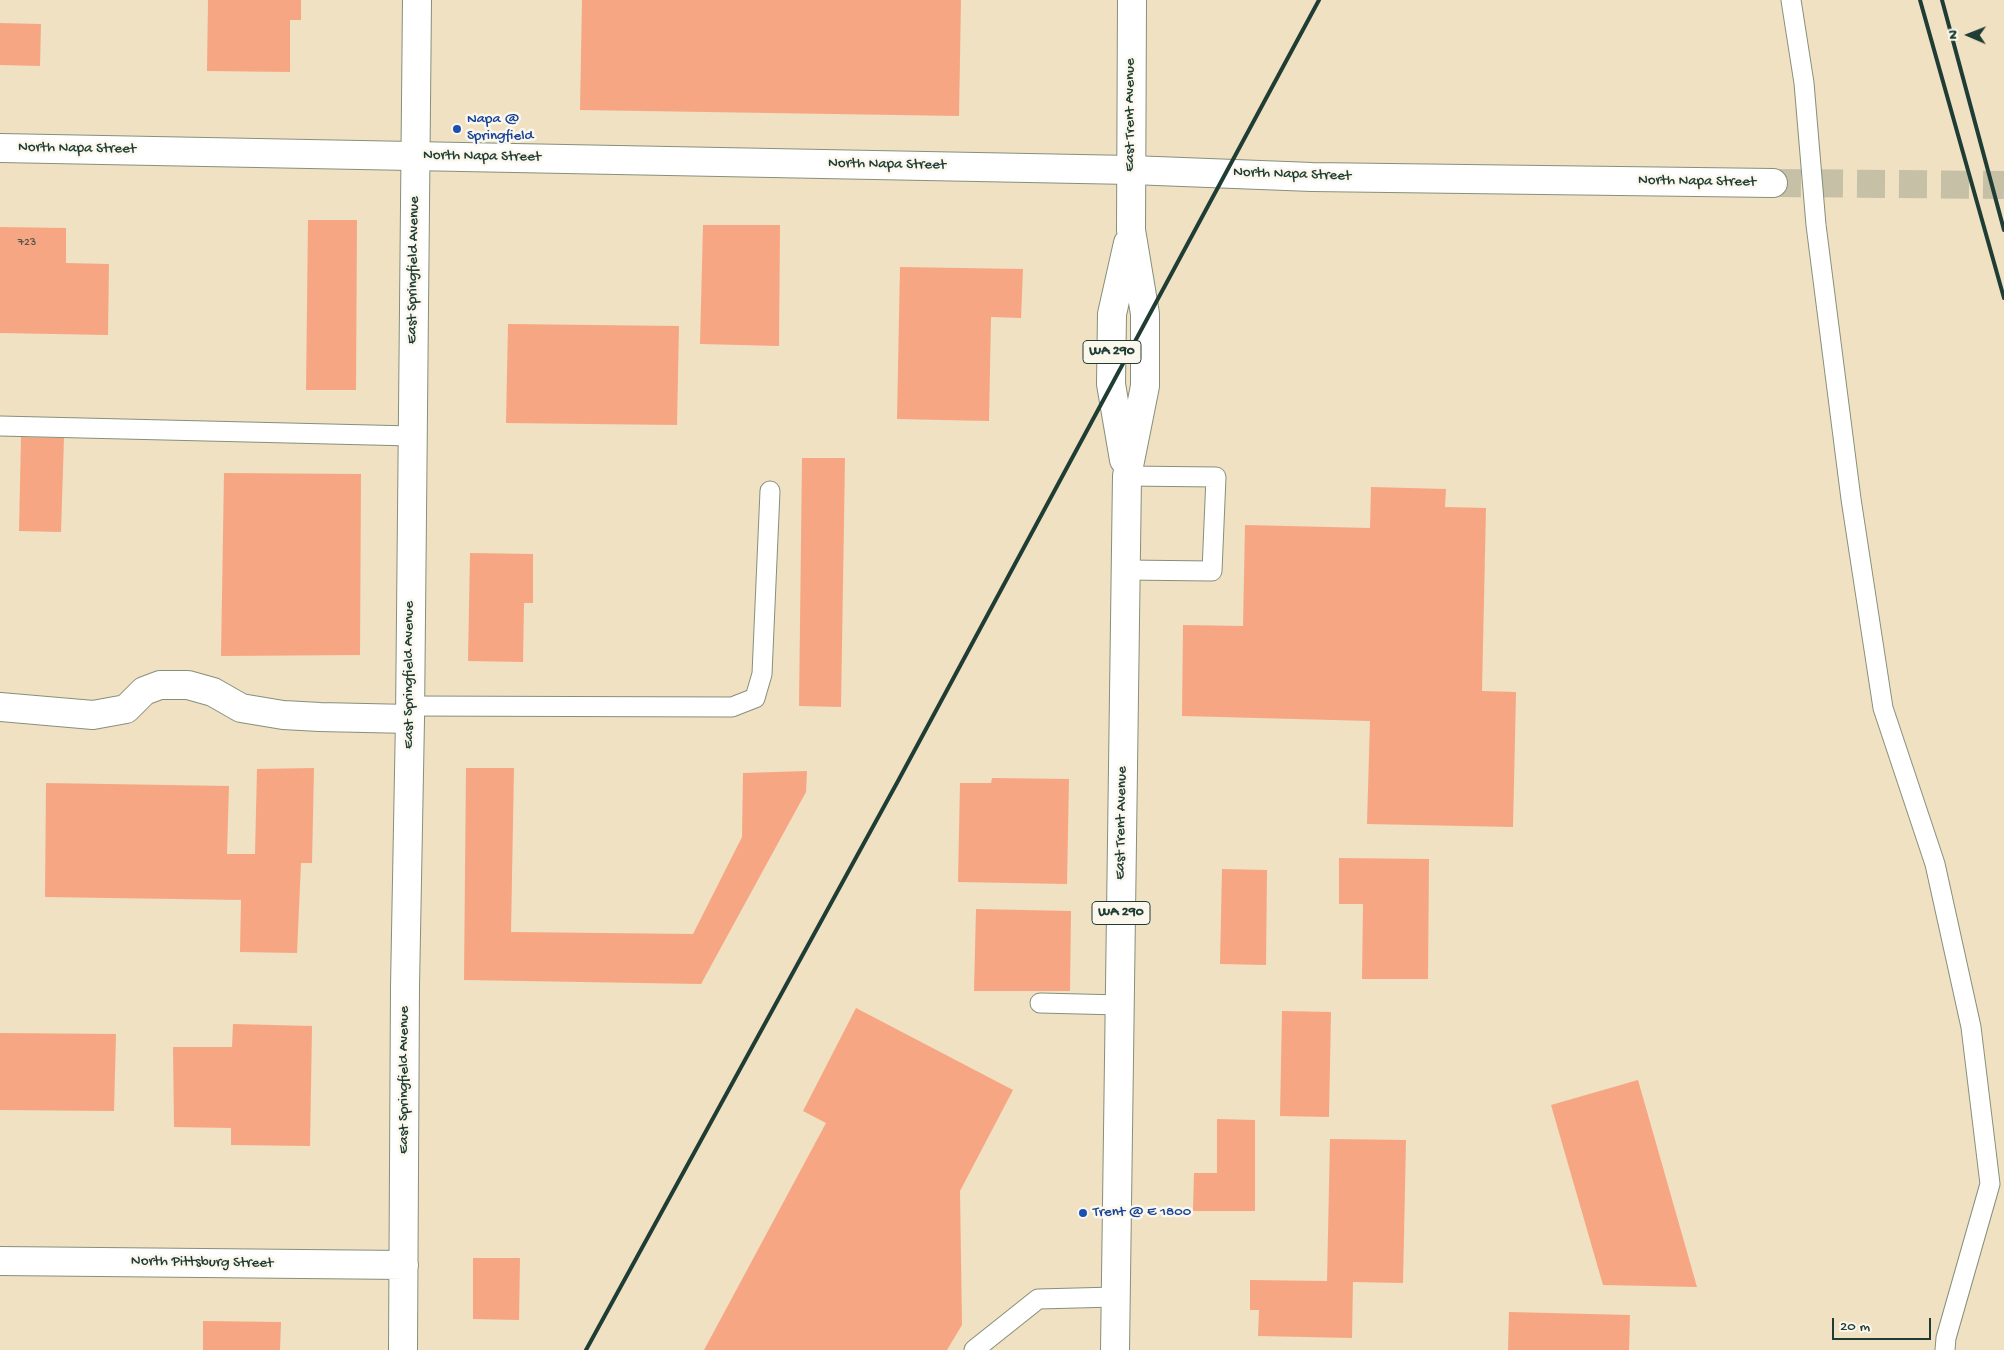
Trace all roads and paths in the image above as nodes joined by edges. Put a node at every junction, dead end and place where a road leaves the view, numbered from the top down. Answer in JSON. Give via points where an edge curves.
{"nodes":[{"id":1,"x":417,"y":0,"type":"edge"},
{"id":2,"x":1132,"y":0,"type":"edge"},
{"id":3,"x":1791,"y":0,"type":"edge"},
{"id":4,"x":0,"y":148,"type":"edge"},
{"id":5,"x":416,"y":156,"type":"junction"},
{"id":6,"x":1131,"y":170,"type":"junction"},
{"id":7,"x":1774,"y":183,"type":"tunnel mouth"},
{"id":8,"x":0,"y":426,"type":"edge"},
{"id":9,"x":412,"y":436,"type":"junction"},
{"id":10,"x":1127,"y":476,"type":"junction"},
{"id":11,"x":770,"y":491,"type":"dead end"},
{"id":12,"x":1126,"y":570,"type":"junction"},
{"id":13,"x":0,"y":707,"type":"edge"},
{"id":14,"x":410,"y":713,"type":"junction"},
{"id":15,"x":1040,"y":1003,"type":"dead end"},
{"id":16,"x":1120,"y":1005,"type":"junction"},
{"id":17,"x":0,"y":1261,"type":"edge"},
{"id":18,"x":404,"y":1265,"type":"junction"},
{"id":19,"x":1115,"y":1297,"type":"junction"},
{"id":20,"x":403,"y":1350,"type":"edge"},
{"id":21,"x":974,"y":1350,"type":"edge"},
{"id":22,"x":1115,"y":1350,"type":"edge"},
{"id":23,"x":1945,"y":1350,"type":"edge"}],
"edges":[{"from":1,"to":5,"type":"main road","name":"East Springfield Avenue"},
{"from":2,"to":6,"type":"main road","name":"East Trent Avenue","number":"WA 290"},
{"from":3,"to":23,"type":"lane","via":[[1804,83],[1816,225],[1851,498],[1883,708],[1935,864],[1972,1027],[1990,1184]]},
{"from":4,"to":5,"type":"main road","name":"North Napa Street"},
{"from":5,"to":6,"type":"main road","name":"North Napa Street"},
{"from":5,"to":9,"type":"main road","name":"East Springfield Avenue"},
{"from":6,"to":7,"type":"main road","name":"North Napa Street","via":[[1312,177]]},
{"from":6,"to":10,"type":"main road","name":"East Trent Avenue","number":"WA 290","via":[[1131,230],[1145,314],[1145,386]]},
{"from":8,"to":9,"type":"lane"},
{"from":9,"to":14,"type":"main road","name":"East Springfield Avenue"},
{"from":10,"to":12,"type":"main road","name":"East Trent Avenue","number":"WA 290"},
{"from":10,"to":12,"type":"lane","via":[[1216,477],[1212,571]]},
{"from":11,"to":14,"type":"lane","via":[[762,674],[756,698],[732,707]]},
{"from":12,"to":16,"type":"main road","name":"East Trent Avenue","number":"WA 290"},
{"from":13,"to":14,"type":"main road","via":[[93,714],[126,709],[144,691],[160,685],[188,685],[213,692],[241,708],[282,714],[320,717]]},
{"from":14,"to":18,"type":"main road","name":"East Springfield Avenue"},
{"from":15,"to":16,"type":"lane"},
{"from":16,"to":19,"type":"main road","name":"East Trent Avenue","number":"WA 290"},
{"from":17,"to":18,"type":"main road","name":"North Pittsburg Street"},
{"from":18,"to":20,"type":"main road","name":"East Springfield Avenue"},
{"from":19,"to":21,"type":"lane","via":[[1038,1299]]},
{"from":19,"to":22,"type":"main road","name":"East Trent Avenue","number":"WA 290"}]}
